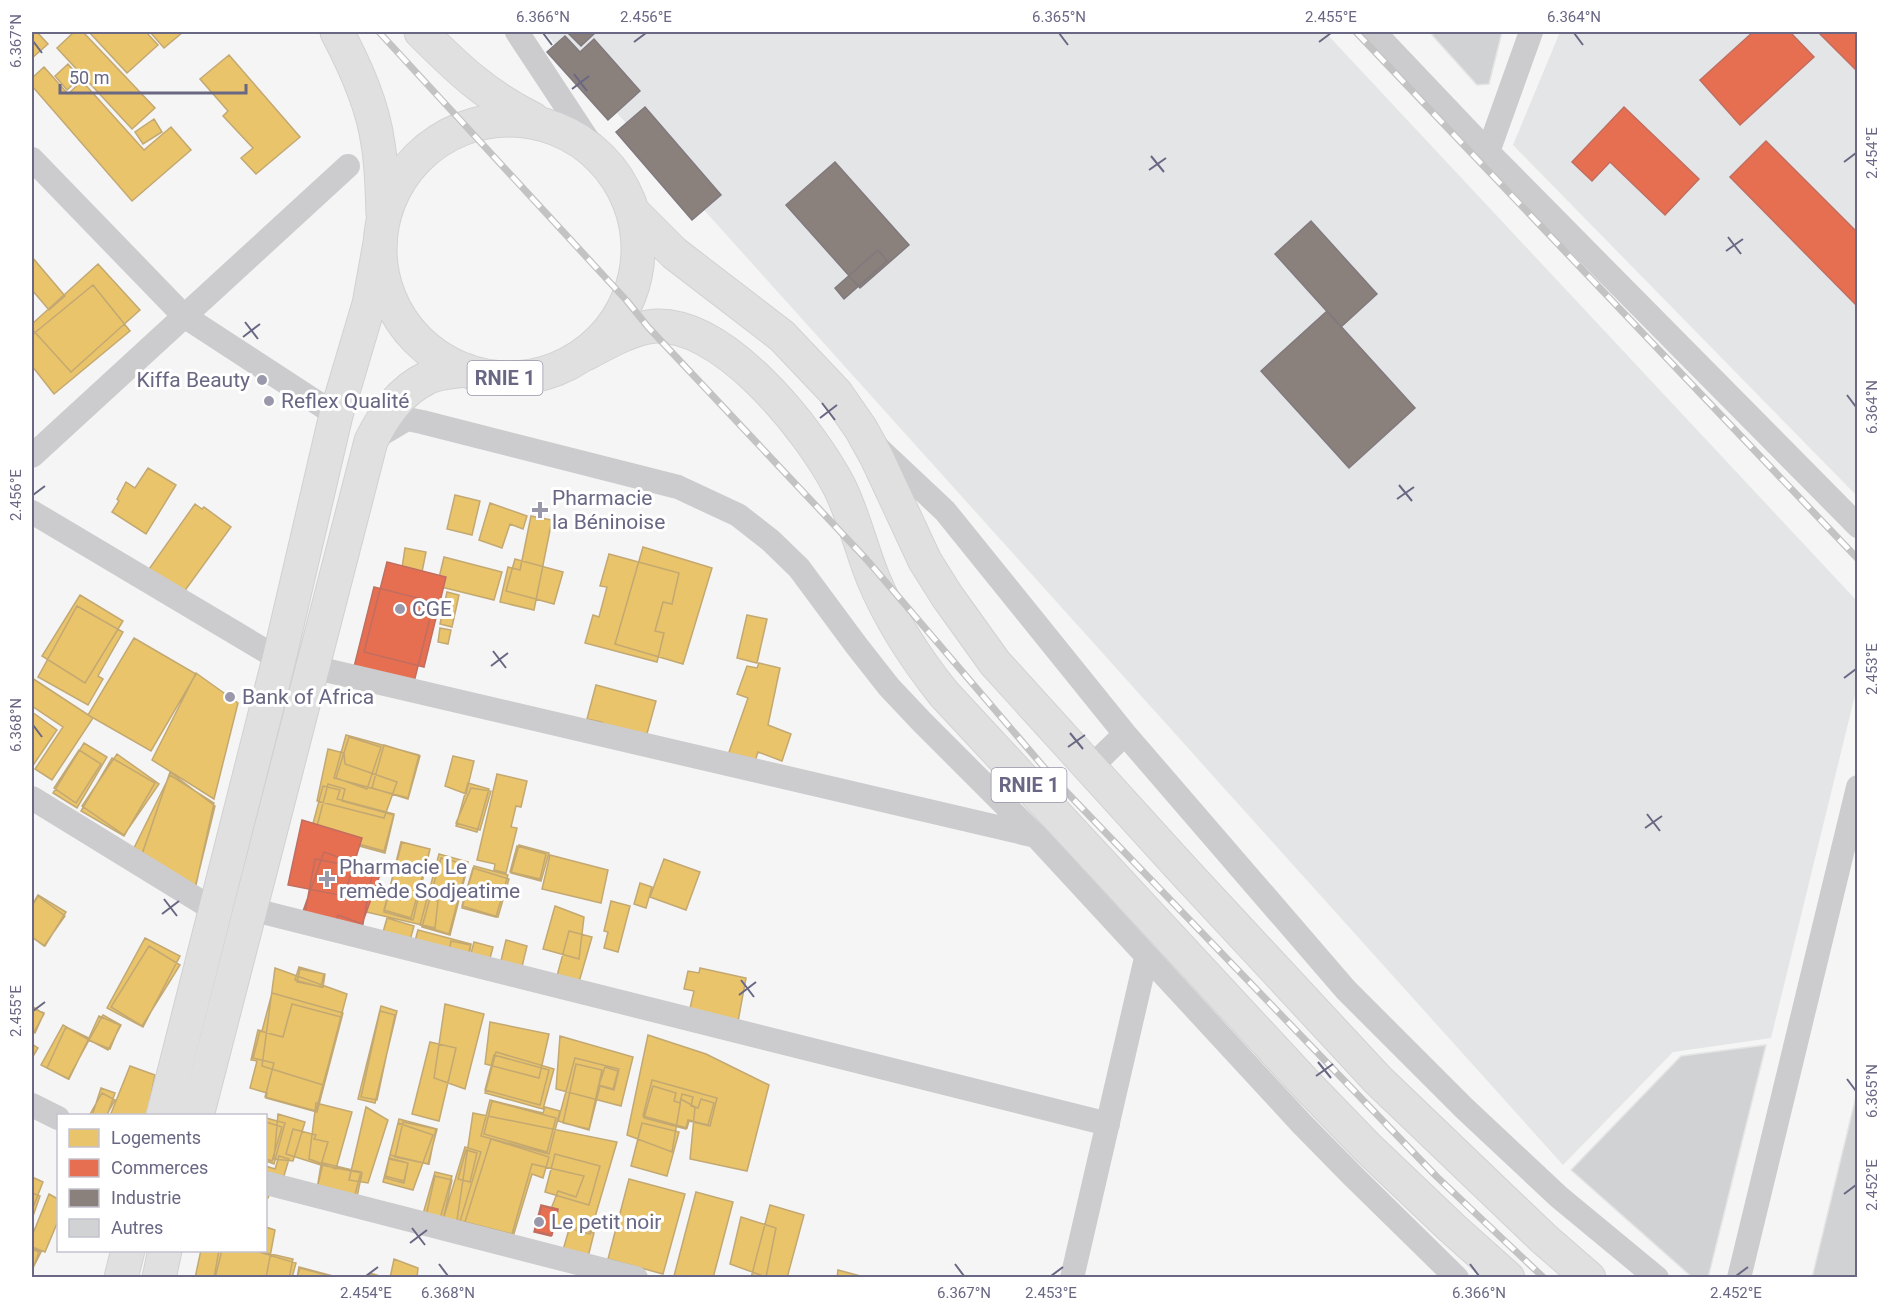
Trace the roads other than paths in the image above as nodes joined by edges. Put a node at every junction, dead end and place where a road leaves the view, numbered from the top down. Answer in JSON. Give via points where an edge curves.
{"nodes":[{"id":1,"x":337,"y":32,"type":"edge"},
{"id":2,"x":421,"y":32,"type":"edge"},
{"id":3,"x":517,"y":32,"type":"edge"},
{"id":4,"x":1374,"y":32,"type":"edge"},
{"id":5,"x":1532,"y":32,"type":"edge"},
{"id":6,"x":545,"y":126,"type":"junction"},
{"id":7,"x":1488,"y":152,"type":"junction"},
{"id":8,"x":600,"y":158,"type":"junction"},
{"id":9,"x":32,"y":159,"type":"edge"},
{"id":10,"x":348,"y":166,"type":"dead end"},
{"id":11,"x":633,"y":212,"type":"junction"},
{"id":12,"x":382,"y":233,"type":"junction"},
{"id":13,"x":184,"y":316,"type":"junction"},
{"id":14,"x":585,"y":354,"type":"junction"},
{"id":15,"x":465,"y":370,"type":"junction"},
{"id":16,"x":336,"y":415,"type":"junction"},
{"id":17,"x":864,"y":436,"type":"junction"},
{"id":18,"x":370,"y":441,"type":"junction"},
{"id":19,"x":32,"y":456,"type":"edge"},
{"id":20,"x":32,"y":512,"type":"edge"},
{"id":21,"x":1857,"y":526,"type":"edge"},
{"id":22,"x":279,"y":659,"type":"junction"},
{"id":23,"x":312,"y":668,"type":"junction"},
{"id":24,"x":1125,"y":734,"type":"junction"},
{"id":25,"x":1090,"y":768,"type":"junction"},
{"id":26,"x":1857,"y":787,"type":"edge"},
{"id":27,"x":32,"y":798,"type":"edge"},
{"id":28,"x":1036,"y":836,"type":"junction"},
{"id":29,"x":250,"y":909,"type":"junction"},
{"id":30,"x":216,"y":910,"type":"junction"},
{"id":31,"x":1146,"y":958,"type":"junction"},
{"id":32,"x":32,"y":1105,"type":"edge"},
{"id":33,"x":164,"y":1114,"type":"edge"},
{"id":34,"x":198,"y":1114,"type":"edge"},
{"id":35,"x":57,"y":1118,"type":"edge"},
{"id":36,"x":1108,"y":1124,"type":"junction"},
{"id":37,"x":267,"y":1183,"type":"edge"},
{"id":38,"x":128,"y":1252,"type":"edge"},
{"id":39,"x":165,"y":1252,"type":"edge"},
{"id":40,"x":121,"y":1278,"type":"edge"},
{"id":41,"x":159,"y":1278,"type":"edge"},
{"id":42,"x":636,"y":1278,"type":"edge"},
{"id":43,"x":1072,"y":1278,"type":"edge"},
{"id":44,"x":1457,"y":1278,"type":"edge"},
{"id":45,"x":1508,"y":1278,"type":"edge"},
{"id":46,"x":1589,"y":1278,"type":"edge"},
{"id":47,"x":1657,"y":1278,"type":"edge"},
{"id":48,"x":1739,"y":1278,"type":"edge"}],
"edges":[{"from":1,"to":12,"type":"main road","number":"RNIE 1","via":[[353,63],[378,142]]},
{"from":2,"to":6,"type":"main road","number":"RNIE 1","via":[[485,92]]},
{"from":3,"to":8,"type":"street"},
{"from":4,"to":7,"type":"street"},
{"from":5,"to":7,"type":"street"},
{"from":6,"to":8,"type":"main road","number":"RNIE 1","via":[[574,138]]},
{"from":6,"to":12,"type":"main road","number":"RNIE 1","via":[[498,120],[467,127],[442,139],[405,172],[393,193]]},
{"from":7,"to":21,"type":"street"},
{"from":8,"to":11,"type":"main road","number":"RNIE 1","via":[[620,183]]},
{"from":9,"to":13,"type":"street"},
{"from":10,"to":13,"type":"street"},
{"from":11,"to":14,"type":"main road","number":"RNIE 1","via":[[638,243],[632,290],[611,329]]},
{"from":11,"to":17,"type":"main road","number":"RNIE 1","via":[[674,253],[782,336],[836,393]]},
{"from":12,"to":15,"type":"main road","number":"RNIE 1","via":[[383,275],[401,318],[433,353]]},
{"from":12,"to":16,"type":"main road","via":[[369,304]]},
{"from":13,"to":16,"type":"street"},
{"from":13,"to":19,"type":"street"},
{"from":14,"to":15,"type":"main road","number":"RNIE 1","via":[[553,371],[518,378]]},
{"from":14,"to":45,"type":"main road","number":"RNIE 1","via":[[629,333],[648,327],[668,327],[692,333],[745,366],[823,459],[851,513],[884,600],[920,663],[944,694],[1305,1083],[1368,1148]]},
{"from":15,"to":18,"type":"main road","via":[[428,377],[412,387],[394,403]]},
{"from":16,"to":22,"type":"main road"},
{"from":17,"to":24,"type":"street","via":[[945,511]]},
{"from":17,"to":25,"type":"main road","number":"RNIE 1","via":[[946,596],[995,663]]},
{"from":18,"to":23,"type":"main road"},
{"from":18,"to":28,"type":"street","via":[[407,419],[422,422],[678,487],[738,515],[799,568],[890,687]]},
{"from":20,"to":22,"type":"street"},
{"from":22,"to":30,"type":"main road"},
{"from":23,"to":28,"type":"street"},
{"from":23,"to":29,"type":"main road"},
{"from":24,"to":25,"type":"street"},
{"from":24,"to":47,"type":"street","via":[[1346,990],[1559,1197]]},
{"from":25,"to":46,"type":"main road","number":"RNIE 1","via":[[1378,1080]]},
{"from":26,"to":48,"type":"street"},
{"from":27,"to":30,"type":"street"},
{"from":28,"to":31,"type":"street"},
{"from":29,"to":34,"type":"main road"},
{"from":29,"to":36,"type":"street"},
{"from":30,"to":33,"type":"main road"},
{"from":31,"to":36,"type":"street"},
{"from":31,"to":44,"type":"street","via":[[1351,1174]]},
{"from":32,"to":35,"type":"street"},
{"from":36,"to":43,"type":"street"},
{"from":37,"to":42,"type":"street"},
{"from":38,"to":40,"type":"main road"},
{"from":39,"to":41,"type":"main road"}]}
